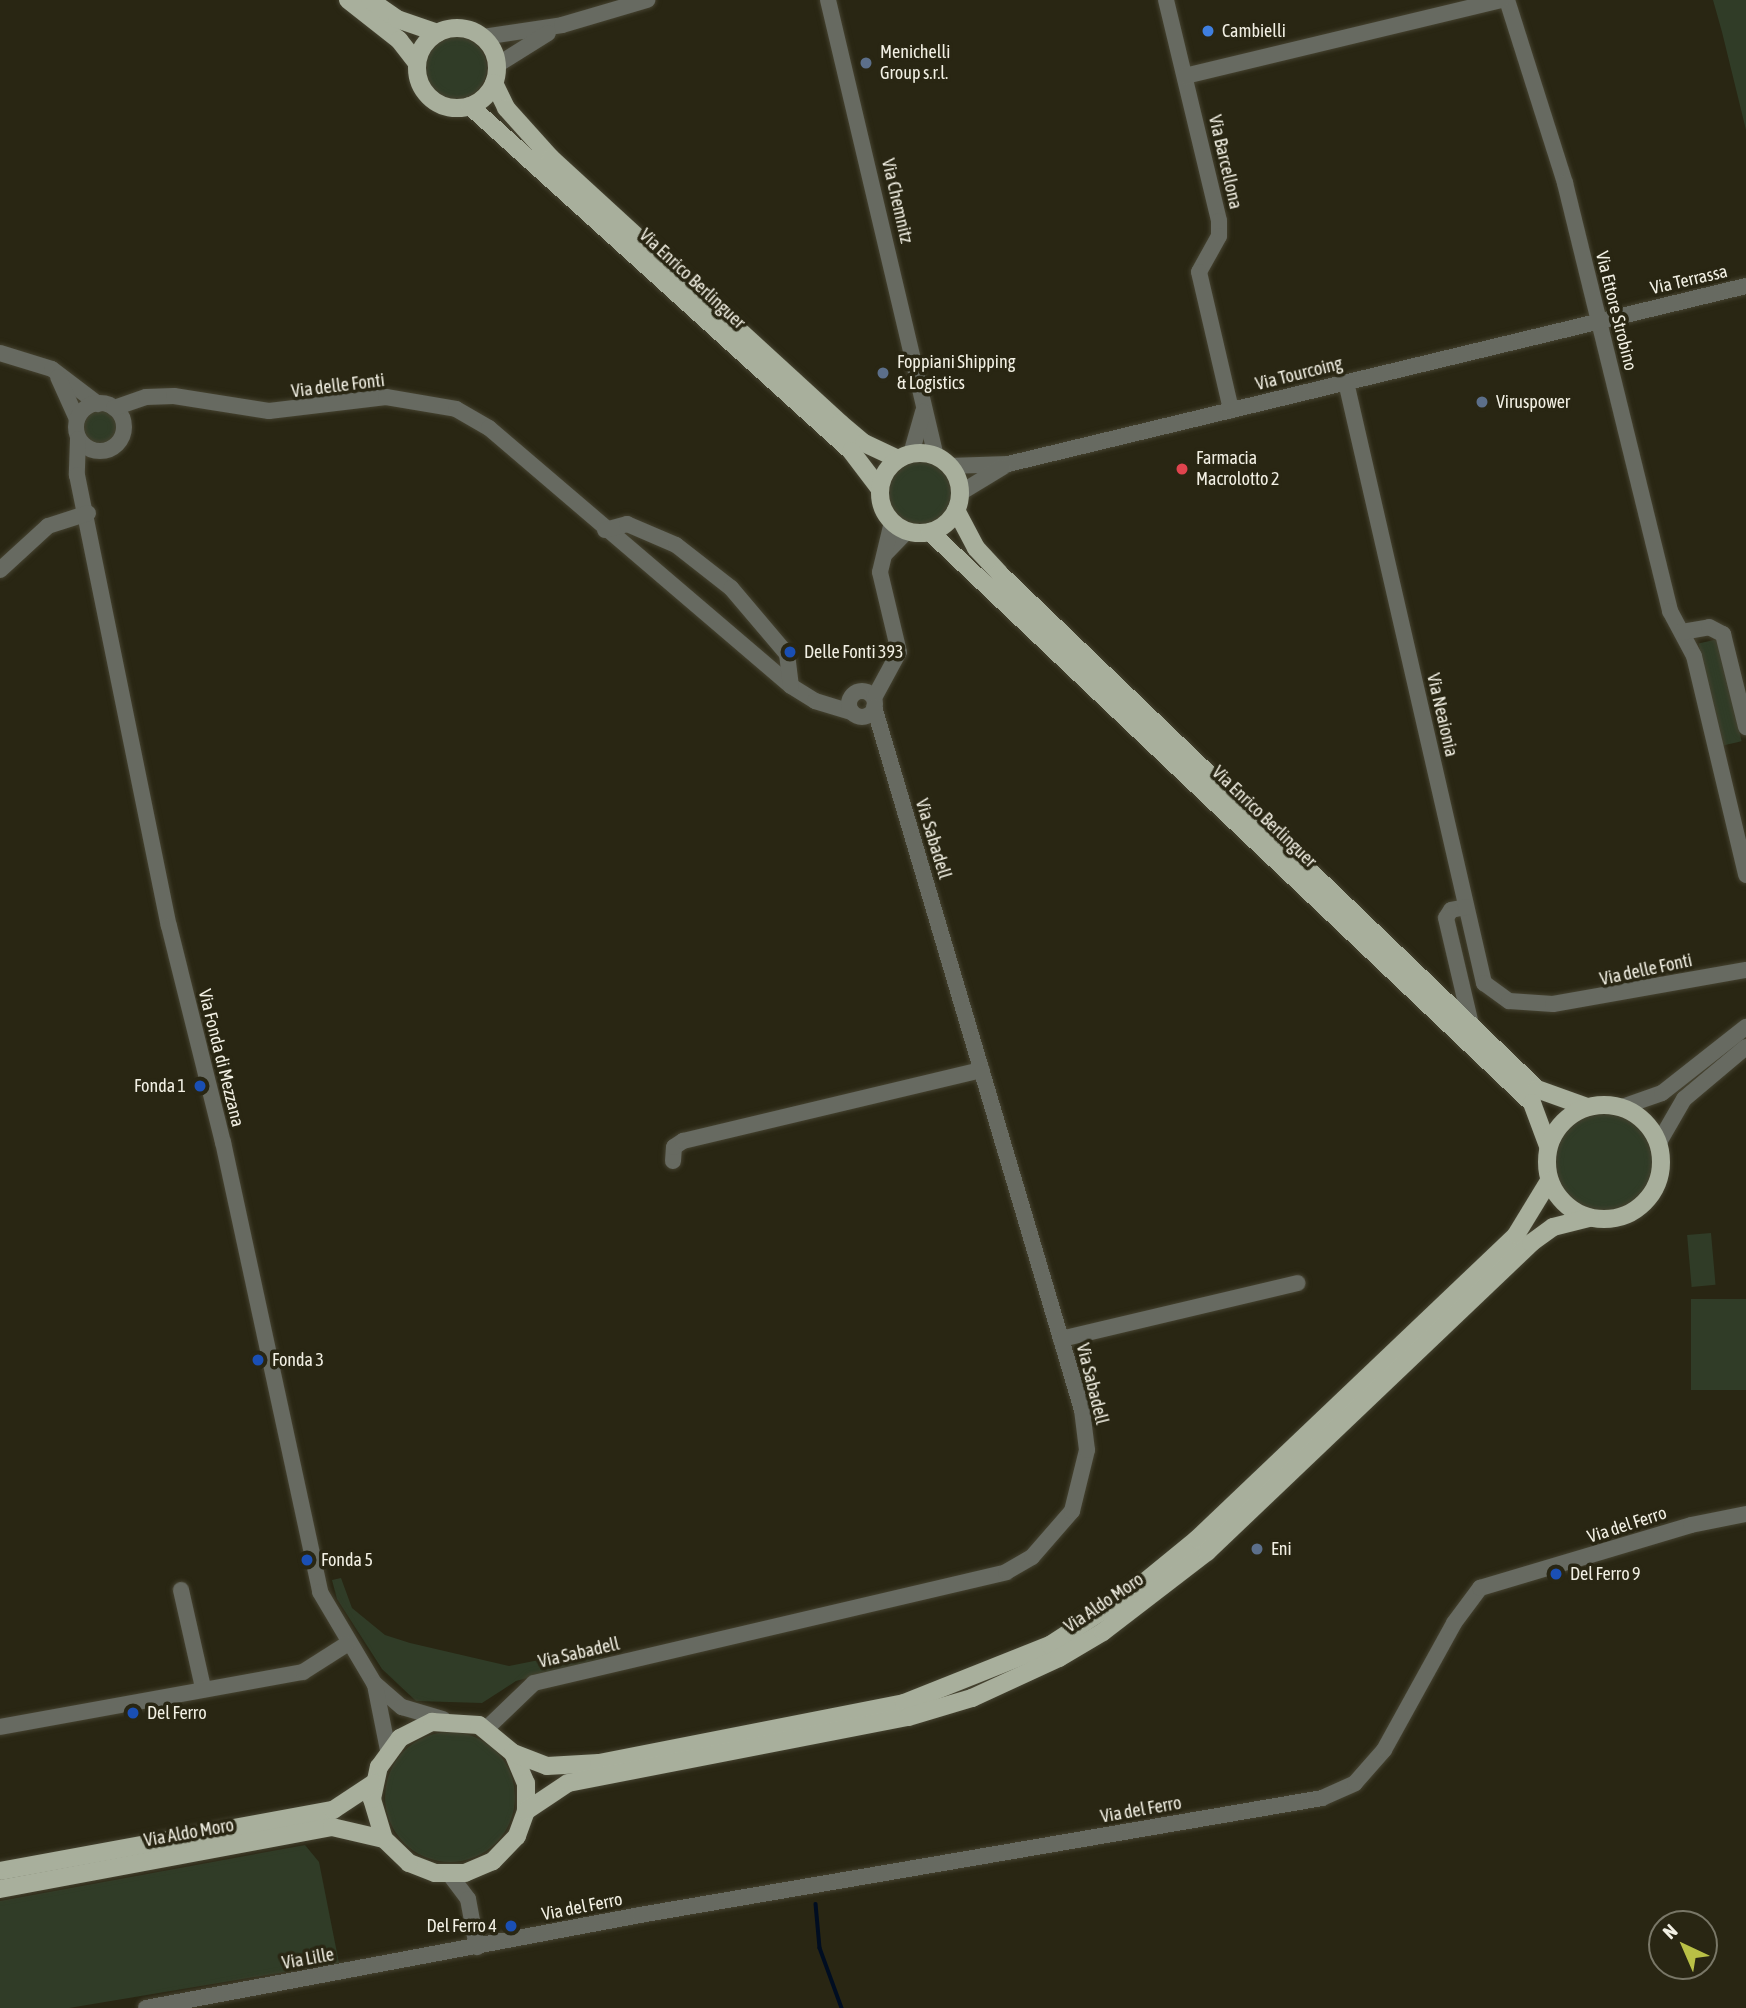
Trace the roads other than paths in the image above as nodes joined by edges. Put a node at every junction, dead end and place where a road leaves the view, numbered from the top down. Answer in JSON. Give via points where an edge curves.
{"nodes":[{"id":1,"x":348,"y":0,"type":"edge"},
{"id":2,"x":370,"y":0,"type":"edge"},
{"id":3,"x":647,"y":0,"type":"edge"},
{"id":4,"x":828,"y":0,"type":"edge"},
{"id":5,"x":1166,"y":0,"type":"edge"},
{"id":6,"x":1501,"y":0,"type":"edge"},
{"id":7,"x":1507,"y":0,"type":"edge"},
{"id":8,"x":562,"y":25,"type":"junction"},
{"id":9,"x":438,"y":33,"type":"junction"},
{"id":10,"x":483,"y":37,"type":"junction"},
{"id":11,"x":417,"y":63,"type":"junction"},
{"id":12,"x":495,"y":74,"type":"junction"},
{"id":13,"x":1185,"y":76,"type":"junction"},
{"id":14,"x":470,"y":106,"type":"junction"},
{"id":15,"x":1746,"y":286,"type":"edge"},
{"id":16,"x":1600,"y":321,"type":"junction"},
{"id":17,"x":0,"y":353,"type":"edge"},
{"id":18,"x":52,"y":369,"type":"junction"},
{"id":19,"x":1346,"y":382,"type":"junction"},
{"id":20,"x":158,"y":397,"type":"junction"},
{"id":21,"x":106,"y":406,"type":"junction"},
{"id":22,"x":1231,"y":410,"type":"junction"},
{"id":23,"x":923,"y":412,"type":"junction"},
{"id":24,"x":77,"y":419,"type":"junction"},
{"id":25,"x":124,"y":428,"type":"junction"},
{"id":26,"x":78,"y":439,"type":"junction"},
{"id":27,"x":96,"y":451,"type":"junction"},
{"id":28,"x":905,"y":456,"type":"junction"},
{"id":29,"x":943,"y":461,"type":"junction"},
{"id":30,"x":1008,"y":464,"type":"junction"},
{"id":31,"x":77,"y":475,"type":"junction"},
{"id":32,"x":880,"y":489,"type":"junction"},
{"id":33,"x":958,"y":501,"type":"junction"},
{"id":34,"x":88,"y":513,"type":"junction"},
{"id":35,"x":900,"y":527,"type":"junction"},
{"id":36,"x":605,"y":530,"type":"junction"},
{"id":37,"x":930,"y":532,"type":"junction"},
{"id":38,"x":0,"y":570,"type":"edge"},
{"id":39,"x":1682,"y":632,"type":"junction"},
{"id":40,"x":791,"y":686,"type":"junction"},
{"id":41,"x":859,"y":704,"type":"junction"},
{"id":42,"x":1746,"y":727,"type":"edge"},
{"id":43,"x":1746,"y":876,"type":"edge"},
{"id":44,"x":1466,"y":907,"type":"junction"},
{"id":45,"x":1746,"y":970,"type":"edge"},
{"id":46,"x":1553,"y":1003,"type":"joint"},
{"id":47,"x":1471,"y":1025,"type":"junction"},
{"id":48,"x":1746,"y":1027,"type":"edge"},
{"id":49,"x":1746,"y":1047,"type":"edge"},
{"id":50,"x":982,"y":1069,"type":"junction"},
{"id":51,"x":1587,"y":1107,"type":"junction"},
{"id":52,"x":1622,"y":1107,"type":"junction"},
{"id":53,"x":1658,"y":1144,"type":"junction"},
{"id":54,"x":1549,"y":1146,"type":"junction"},
{"id":55,"x":673,"y":1161,"type":"dead end"},
{"id":56,"x":1549,"y":1181,"type":"junction"},
{"id":57,"x":1590,"y":1218,"type":"junction"},
{"id":58,"x":1297,"y":1283,"type":"dead end"},
{"id":59,"x":1061,"y":1339,"type":"junction"},
{"id":60,"x":1746,"y":1514,"type":"edge"},
{"id":61,"x":181,"y":1590,"type":"dead end"},
{"id":62,"x":347,"y":1644,"type":"junction"},
{"id":63,"x":374,"y":1683,"type":"junction"},
{"id":64,"x":203,"y":1688,"type":"junction"},
{"id":65,"x":449,"y":1720,"type":"junction"},
{"id":66,"x":0,"y":1727,"type":"edge"},
{"id":67,"x":486,"y":1729,"type":"junction"},
{"id":68,"x":388,"y":1750,"type":"junction"},
{"id":69,"x":513,"y":1753,"type":"junction"},
{"id":70,"x":373,"y":1783,"type":"junction"},
{"id":71,"x":526,"y":1811,"type":"junction"},
{"id":72,"x":384,"y":1839,"type":"junction"},
{"id":73,"x":0,"y":1871,"type":"edge"},
{"id":74,"x":475,"y":1871,"type":"junction"},
{"id":75,"x":450,"y":1875,"type":"junction"},
{"id":76,"x":0,"y":1889,"type":"edge"},
{"id":77,"x":468,"y":1899,"type":"junction"},
{"id":78,"x":477,"y":1947,"type":"junction"},
{"id":79,"x":146,"y":2008,"type":"edge"}],
"edges":[{"from":1,"to":11,"type":"main road","via":[[399,40]]},
{"from":2,"to":9,"type":"main road","via":[[397,19]]},
{"from":3,"to":8,"type":"street"},
{"from":4,"to":23,"type":"street","name":"Via Chemnitz"},
{"from":5,"to":13,"type":"street","name":"Via Barcellona"},
{"from":6,"to":13,"type":"street"},
{"from":7,"to":16,"type":"street","name":"Via Ettore Strobino","via":[[1560,165]]},
{"from":8,"to":10,"type":"street"},
{"from":8,"to":12,"type":"street"},
{"from":9,"to":10,"type":"main road","via":[[459,29]]},
{"from":9,"to":11,"type":"main road","via":[[422,49]]},
{"from":10,"to":12,"type":"main road","name":"Via Enrico Berlinguer"},
{"from":11,"to":14,"type":"main road","via":[[419,82],[429,98],[445,107]]},
{"from":12,"to":14,"type":"main road"},
{"from":12,"to":28,"type":"main road","name":"Via Enrico Berlinguer","via":[[506,108],[551,158],[840,423],[864,443]]},
{"from":13,"to":22,"type":"street","name":"Via Barcellona","via":[[1220,228],[1199,272]]},
{"from":14,"to":32,"type":"main road","name":"Via Enrico Berlinguer","via":[[850,451]]},
{"from":15,"to":16,"type":"street","name":"Via Terrassa"},
{"from":16,"to":19,"type":"street","name":"Via Tourcoing"},
{"from":16,"to":39,"type":"street","name":"Via Ettore Strobino","via":[[1670,611]]},
{"from":17,"to":18,"type":"street"},
{"from":18,"to":21,"type":"street"},
{"from":18,"to":24,"type":"street"},
{"from":19,"to":22,"type":"street","name":"Via Tourcoing"},
{"from":19,"to":44,"type":"street","name":"Via Neaionia"},
{"from":20,"to":21,"type":"street","name":"Via delle Fonti"},
{"from":20,"to":25,"type":"street"},
{"from":20,"to":36,"type":"street","name":"Via delle Fonti","via":[[269,411],[386,397],[456,409],[489,428]]},
{"from":21,"to":24,"type":"street","name":"Via delle Fonti"},
{"from":21,"to":25,"type":"street"},
{"from":22,"to":30,"type":"street","name":"Via Tourcoing"},
{"from":23,"to":28,"type":"street","name":"Via Chemnitz"},
{"from":23,"to":29,"type":"street","name":"Via Chemnitz"},
{"from":24,"to":26,"type":"street"},
{"from":25,"to":27,"type":"street","via":[[115,446]]},
{"from":26,"to":27,"type":"street"},
{"from":26,"to":31,"type":"street","name":"Via Fonda di Mezzana"},
{"from":27,"to":31,"type":"street"},
{"from":28,"to":29,"type":"main road","name":"Via Enrico Berlinguer"},
{"from":28,"to":32,"type":"main road"},
{"from":29,"to":30,"type":"street","name":"Via Tourcoing"},
{"from":29,"to":33,"type":"main road","name":"Via Enrico Berlinguer"},
{"from":30,"to":33,"type":"street","name":"Via Tourcoing"},
{"from":31,"to":34,"type":"street","name":"Via Fonda di Mezzana"},
{"from":32,"to":35,"type":"main road","name":"Via Enrico Berlinguer"},
{"from":33,"to":37,"type":"main road"},
{"from":33,"to":47,"type":"main road","name":"Via Enrico Berlinguer","via":[[976,548],[999,573]]},
{"from":34,"to":38,"type":"street","via":[[48,526]]},
{"from":34,"to":62,"type":"street","name":"Via Fonda di Mezzana","via":[[169,926],[223,1142],[320,1592]]},
{"from":35,"to":37,"type":"main road"},
{"from":35,"to":41,"type":"street","via":[[884,555],[880,578],[899,648],[887,674]]},
{"from":36,"to":40,"type":"street","name":"Via delle Fonti"},
{"from":36,"to":40,"type":"street","via":[[626,524],[676,545],[732,589],[788,654]]},
{"from":37,"to":54,"type":"main road","name":"Via Enrico Berlinguer","via":[[1532,1103]]},
{"from":39,"to":42,"type":"street","via":[[1709,627],[1723,634]]},
{"from":39,"to":43,"type":"street","name":"Via Ettore Strobino","via":[[1693,656]]},
{"from":40,"to":41,"type":"street","name":"Via delle Fonti"},
{"from":41,"to":50,"type":"street","name":"Via Sabadell","via":[[880,733]]},
{"from":44,"to":46,"type":"street","name":"Via Neaionia","via":[[1484,983],[1491,991],[1508,1001]]},
{"from":44,"to":47,"type":"street","via":[[1451,910],[1446,918]]},
{"from":45,"to":46,"type":"street","name":"Via delle Fonti"},
{"from":47,"to":51,"type":"main road","name":"Via Enrico Berlinguer","via":[[1537,1089]]},
{"from":48,"to":52,"type":"street","via":[[1662,1093]]},
{"from":49,"to":53,"type":"street","via":[[1684,1099]]},
{"from":50,"to":55,"type":"street","via":[[683,1141],[674,1146]]},
{"from":50,"to":59,"type":"street","name":"Via Sabadell"},
{"from":51,"to":52,"type":"main road"},
{"from":51,"to":54,"type":"main road","via":[[1563,1121]]},
{"from":52,"to":53,"type":"main road","via":[[1646,1123]]},
{"from":53,"to":57,"type":"main road","via":[[1660,1174],[1646,1201],[1620,1217]]},
{"from":54,"to":56,"type":"main road"},
{"from":56,"to":57,"type":"main road","via":[[1565,1205]]},
{"from":56,"to":69,"type":"main road","name":"Via Aldo Moro","via":[[1516,1235],[1197,1539],[1136,1589],[1050,1645],[904,1703],[823,1722],[559,1767]]},
{"from":57,"to":71,"type":"main road","name":"Via Aldo Moro","via":[[1559,1224],[1537,1238],[1207,1552],[1103,1632],[1059,1658],[972,1698],[908,1717],[568,1783]]},
{"from":58,"to":59,"type":"street"},
{"from":59,"to":67,"type":"street","name":"Via Sabadell","via":[[1087,1450],[1072,1511],[1032,1557],[1006,1572],[946,1590],[534,1683]]},
{"from":60,"to":78,"type":"street","name":"Via del Ferro","via":[[1691,1525],[1480,1588],[1458,1614],[1384,1750],[1355,1783],[1322,1798]]},
{"from":61,"to":64,"type":"street"},
{"from":62,"to":63,"type":"street"},
{"from":62,"to":64,"type":"street","via":[[303,1672]]},
{"from":63,"to":65,"type":"street","via":[[402,1707]]},
{"from":63,"to":68,"type":"street"},
{"from":64,"to":66,"type":"street"},
{"from":65,"to":67,"type":"main road","name":"Via Aldo Moro"},
{"from":65,"to":68,"type":"main road","name":"Via Aldo Moro","via":[[415,1728]]},
{"from":67,"to":69,"type":"main road","name":"Via Aldo Moro"},
{"from":68,"to":70,"type":"main road","name":"Via Aldo Moro"},
{"from":69,"to":71,"type":"main road","name":"Via Aldo Moro","via":[[524,1774]]},
{"from":70,"to":72,"type":"main road","name":"Via Aldo Moro","via":[[373,1808]]},
{"from":70,"to":73,"type":"main road","name":"Via Aldo Moro","via":[[333,1810]]},
{"from":71,"to":74,"type":"main road","name":"Via Aldo Moro","via":[[506,1850]]},
{"from":72,"to":75,"type":"main road","name":"Via Aldo Moro","via":[[415,1867]]},
{"from":72,"to":76,"type":"main road","name":"Via Aldo Moro","via":[[332,1827]]},
{"from":74,"to":75,"type":"main road","name":"Via Aldo Moro"},
{"from":74,"to":77,"type":"street"},
{"from":75,"to":77,"type":"street"},
{"from":77,"to":78,"type":"street"},
{"from":78,"to":79,"type":"street","name":"Via Lille"}]}
